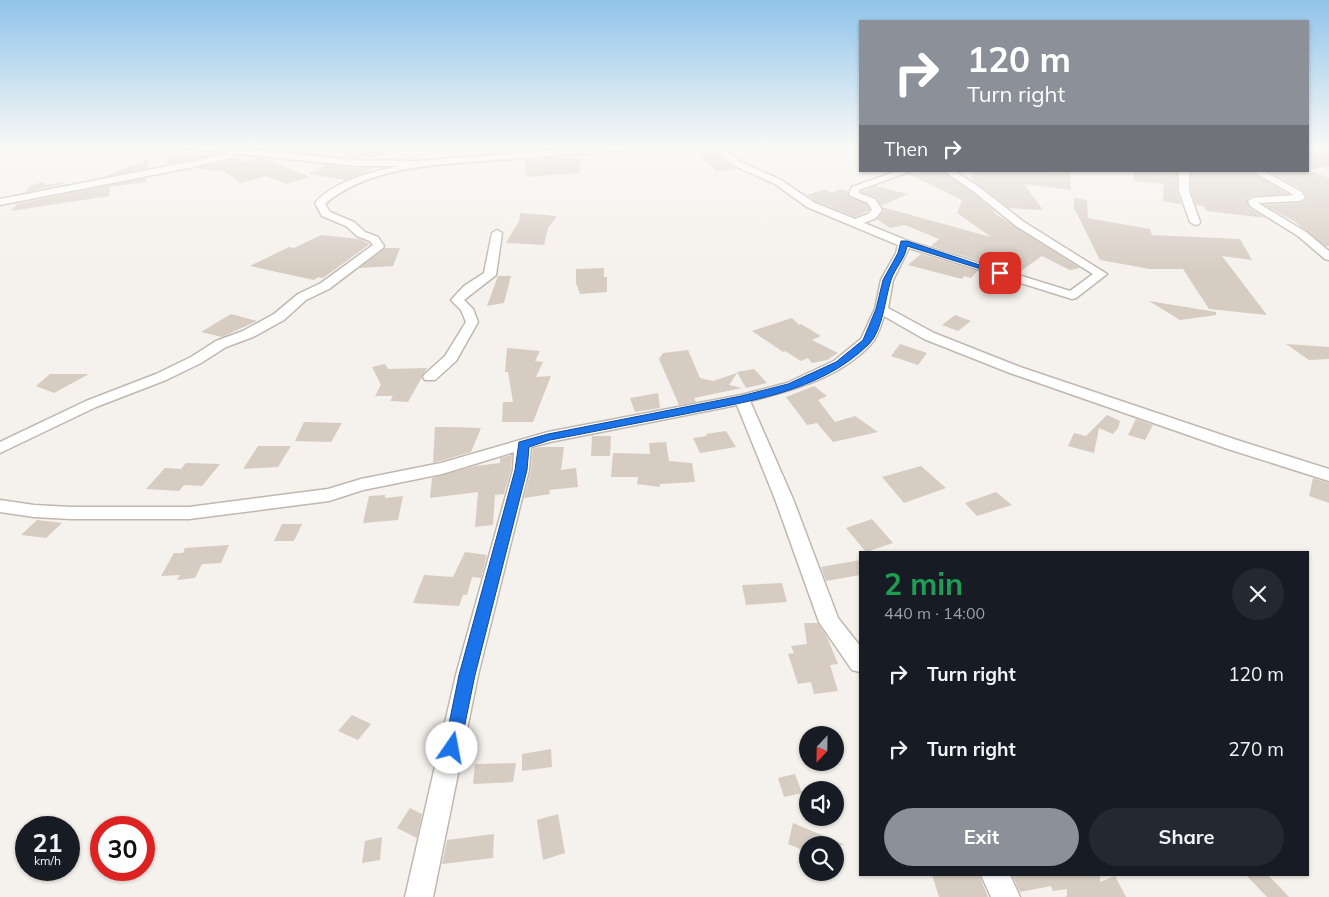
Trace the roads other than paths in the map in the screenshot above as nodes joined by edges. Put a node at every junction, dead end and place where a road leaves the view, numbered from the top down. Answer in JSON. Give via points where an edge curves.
{"nodes":[{"id":1,"x":72,"y":188,"type":"edge"},
{"id":2,"x":341,"y":188,"type":"edge"},
{"id":3,"x":786,"y":188,"type":"edge"},
{"id":4,"x":857,"y":188,"type":"edge"},
{"id":5,"x":974,"y":188,"type":"edge"},
{"id":6,"x":1184,"y":188,"type":"edge"},
{"id":7,"x":1287,"y":188,"type":"edge"},
{"id":8,"x":0,"y":202,"type":"edge"},
{"id":9,"x":1195,"y":222,"type":"dead end"},
{"id":10,"x":856,"y":223,"type":"junction"},
{"id":11,"x":497,"y":233,"type":"dead end"},
{"id":12,"x":904,"y":243,"type":"junction"},
{"id":13,"x":1329,"y":257,"type":"edge"},
{"id":14,"x":881,"y":309,"type":"junction"},
{"id":15,"x":430,"y":377,"type":"dead end"},
{"id":16,"x":742,"y":399,"type":"junction"},
{"id":17,"x":523,"y":444,"type":"junction"},
{"id":18,"x":0,"y":448,"type":"edge"},
{"id":19,"x":1329,"y":475,"type":"edge"},
{"id":20,"x":0,"y":506,"type":"edge"},
{"id":21,"x":859,"y":662,"type":"edge"},
{"id":22,"x":996,"y":876,"type":"edge"},
{"id":23,"x":419,"y":897,"type":"edge"},
{"id":24,"x":1006,"y":897,"type":"edge"}],
"edges":[{"from":1,"to":8,"type":"street"},
{"from":2,"to":18,"type":"street","via":[[330,192],[320,203],[326,214],[350,224],[360,234],[374,239],[378,246],[325,286],[302,297],[278,318],[161,377],[90,404]]},
{"from":3,"to":10,"type":"street","via":[[811,205]]},
{"from":4,"to":10,"type":"street","via":[[854,194],[872,201],[877,210]]},
{"from":5,"to":12,"type":"street","via":[[1020,224],[1101,274],[1072,295]]},
{"from":6,"to":9,"type":"street"},
{"from":7,"to":13,"type":"street","via":[[1300,198],[1258,200],[1253,204],[1302,234]]},
{"from":10,"to":12,"type":"street"},
{"from":11,"to":15,"type":"street","via":[[490,275],[457,300],[467,309],[472,322],[451,358]]},
{"from":12,"to":14,"type":"street","via":[[887,280]]},
{"from":14,"to":16,"type":"street","via":[[867,341],[839,364],[792,386]]},
{"from":14,"to":19,"type":"street","via":[[929,336],[1015,370]]},
{"from":16,"to":17,"type":"street"},
{"from":16,"to":21,"type":"street","via":[[784,499],[829,622]]},
{"from":17,"to":20,"type":"street","via":[[442,468],[329,495],[189,513],[80,513]]},
{"from":17,"to":23,"type":"street","via":[[521,470],[467,675]]},
{"from":22,"to":24,"type":"street"}]}
